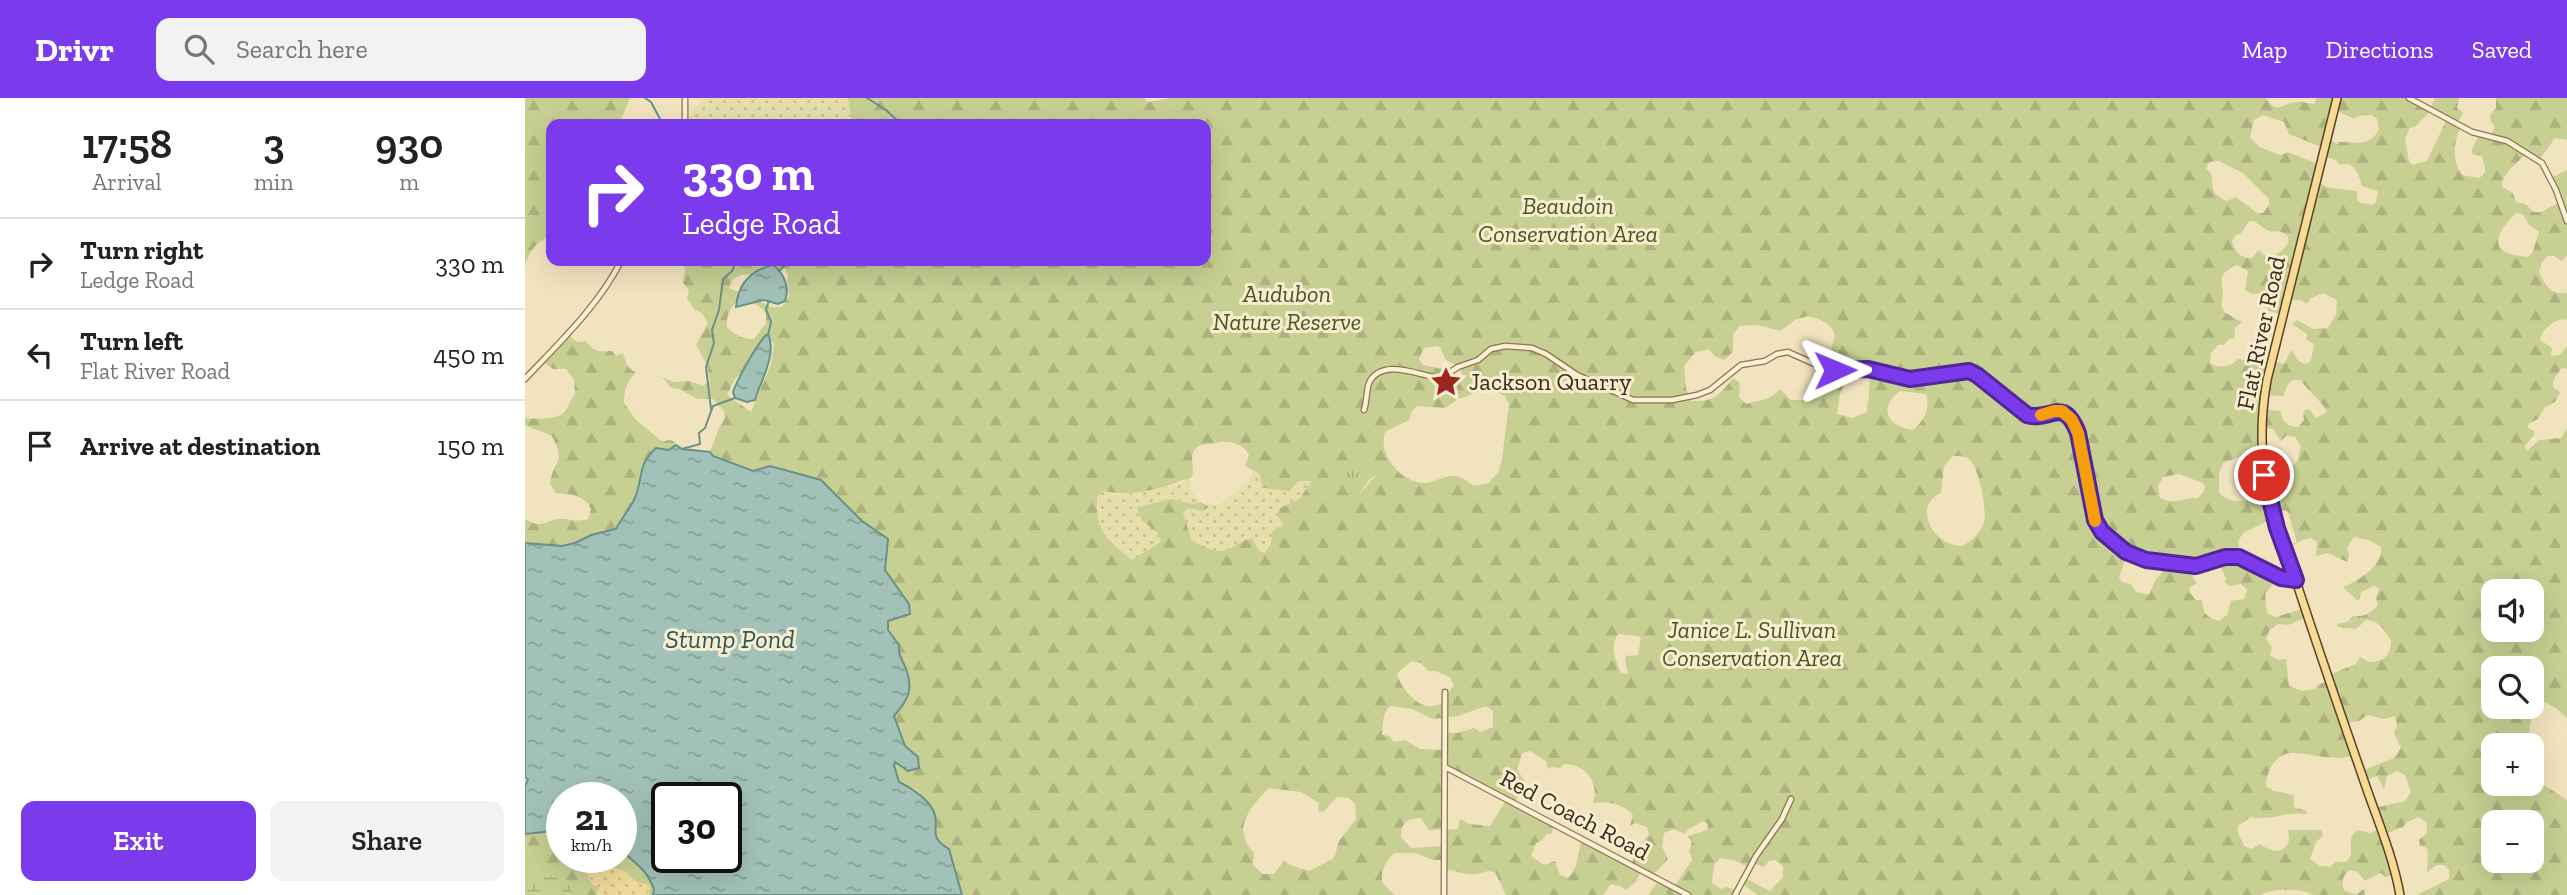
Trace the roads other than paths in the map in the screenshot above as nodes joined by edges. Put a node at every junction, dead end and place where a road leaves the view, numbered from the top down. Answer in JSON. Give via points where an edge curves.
{"nodes":[{"id":1,"x":685,"y":98,"type":"edge"},
{"id":2,"x":2337,"y":98,"type":"edge"},
{"id":3,"x":2409,"y":98,"type":"edge"},
{"id":4,"x":685,"y":119,"type":"edge"},
{"id":5,"x":2567,"y":220,"type":"edge"},
{"id":6,"x":618,"y":266,"type":"edge"},
{"id":7,"x":525,"y":379,"type":"edge"},
{"id":8,"x":1364,"y":410,"type":"dead end"},
{"id":9,"x":2296,"y":580,"type":"junction"},
{"id":10,"x":1445,"y":692,"type":"dead end"},
{"id":11,"x":1445,"y":767,"type":"junction"},
{"id":12,"x":1791,"y":799,"type":"dead end"},
{"id":13,"x":1444,"y":895,"type":"edge"},
{"id":14,"x":1688,"y":895,"type":"edge"},
{"id":15,"x":1735,"y":895,"type":"edge"},
{"id":16,"x":2400,"y":895,"type":"edge"}],
"edges":[{"from":1,"to":4,"type":"street"},
{"from":2,"to":9,"type":"main road","name":"Flat River Road","via":[[2267,380],[2262,420],[2264,475]]},
{"from":3,"to":5,"type":"street","via":[[2472,132],[2507,141],[2542,163]]},
{"from":6,"to":7,"type":"street"},
{"from":8,"to":9,"type":"street","via":[[1370,381],[1378,374],[1401,369],[1441,378],[1491,349],[1505,346],[1532,348],[1633,400],[1697,395],[1741,365],[1788,352],[1828,370],[1868,369],[1910,379],[1969,371],[2027,415],[2057,411],[2067,415],[2079,436],[2095,520],[2126,552],[2146,560],[2196,566],[2239,557],[2281,578]]},
{"from":9,"to":16,"type":"main road","name":"Flat River Road"},
{"from":10,"to":11,"type":"street"},
{"from":11,"to":13,"type":"street"},
{"from":11,"to":14,"type":"street","name":"Red Coach Road"},
{"from":12,"to":15,"type":"street"}]}
